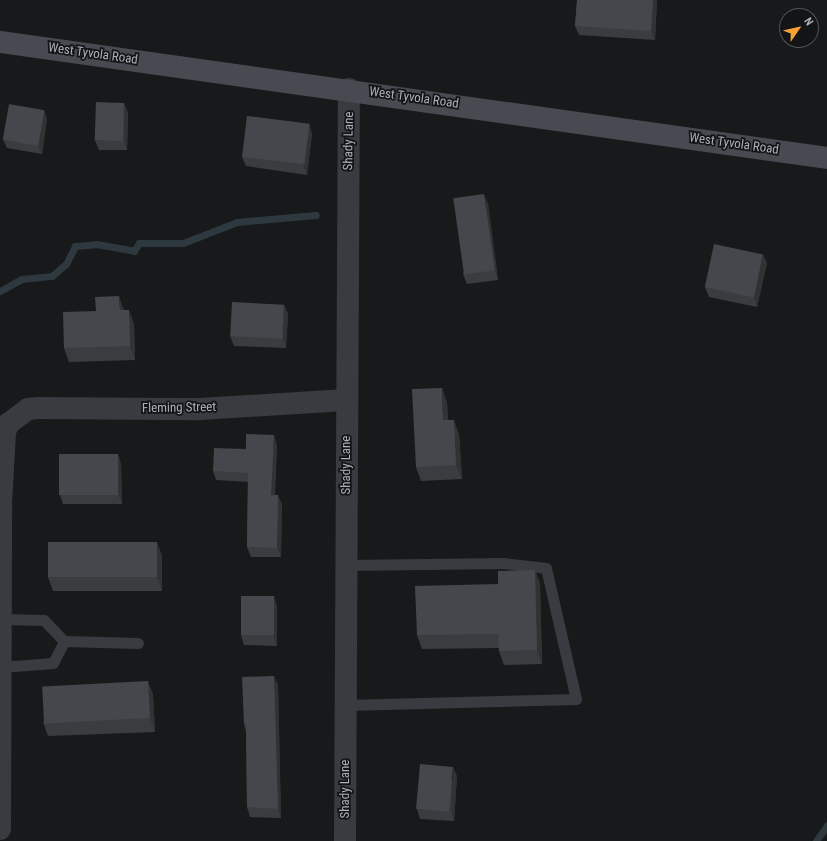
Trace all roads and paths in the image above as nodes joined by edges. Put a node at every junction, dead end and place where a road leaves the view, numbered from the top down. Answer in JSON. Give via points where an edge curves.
{"nodes":[{"id":1,"x":0,"y":42,"type":"edge"},
{"id":2,"x":349,"y":89,"type":"junction"},
{"id":3,"x":827,"y":158,"type":"edge"},
{"id":4,"x":346,"y":400,"type":"junction"},
{"id":5,"x":346,"y":565,"type":"junction"},
{"id":6,"x":1,"y":619,"type":"edge"},
{"id":7,"x":64,"y":641,"type":"junction"},
{"id":8,"x":138,"y":643,"type":"dead end"},
{"id":9,"x":1,"y":667,"type":"edge"},
{"id":10,"x":345,"y":705,"type":"junction"},
{"id":11,"x":0,"y":829,"type":"edge"},
{"id":12,"x":345,"y":841,"type":"edge"}],
"edges":[{"from":1,"to":2,"type":"street","name":"West Tyvola Road"},
{"from":2,"to":3,"type":"street","name":"West Tyvola Road"},
{"from":2,"to":4,"type":"street","name":"Shady Lane"},
{"from":4,"to":5,"type":"street","name":"Shady Lane"},
{"from":4,"to":6,"type":"street","name":"Fleming Street","via":[[200,409],[28,409],[14,418],[5,432]]},
{"from":5,"to":10,"type":"street","name":"Shady Lane"},
{"from":5,"to":10,"type":"lane","via":[[503,563],[546,568],[576,699]]},
{"from":6,"to":7,"type":"lane","via":[[44,620]]},
{"from":6,"to":9,"type":"street"},
{"from":7,"to":8,"type":"lane"},
{"from":7,"to":9,"type":"lane","via":[[53,664]]},
{"from":9,"to":11,"type":"street"},
{"from":10,"to":12,"type":"street","name":"Shady Lane"}]}
